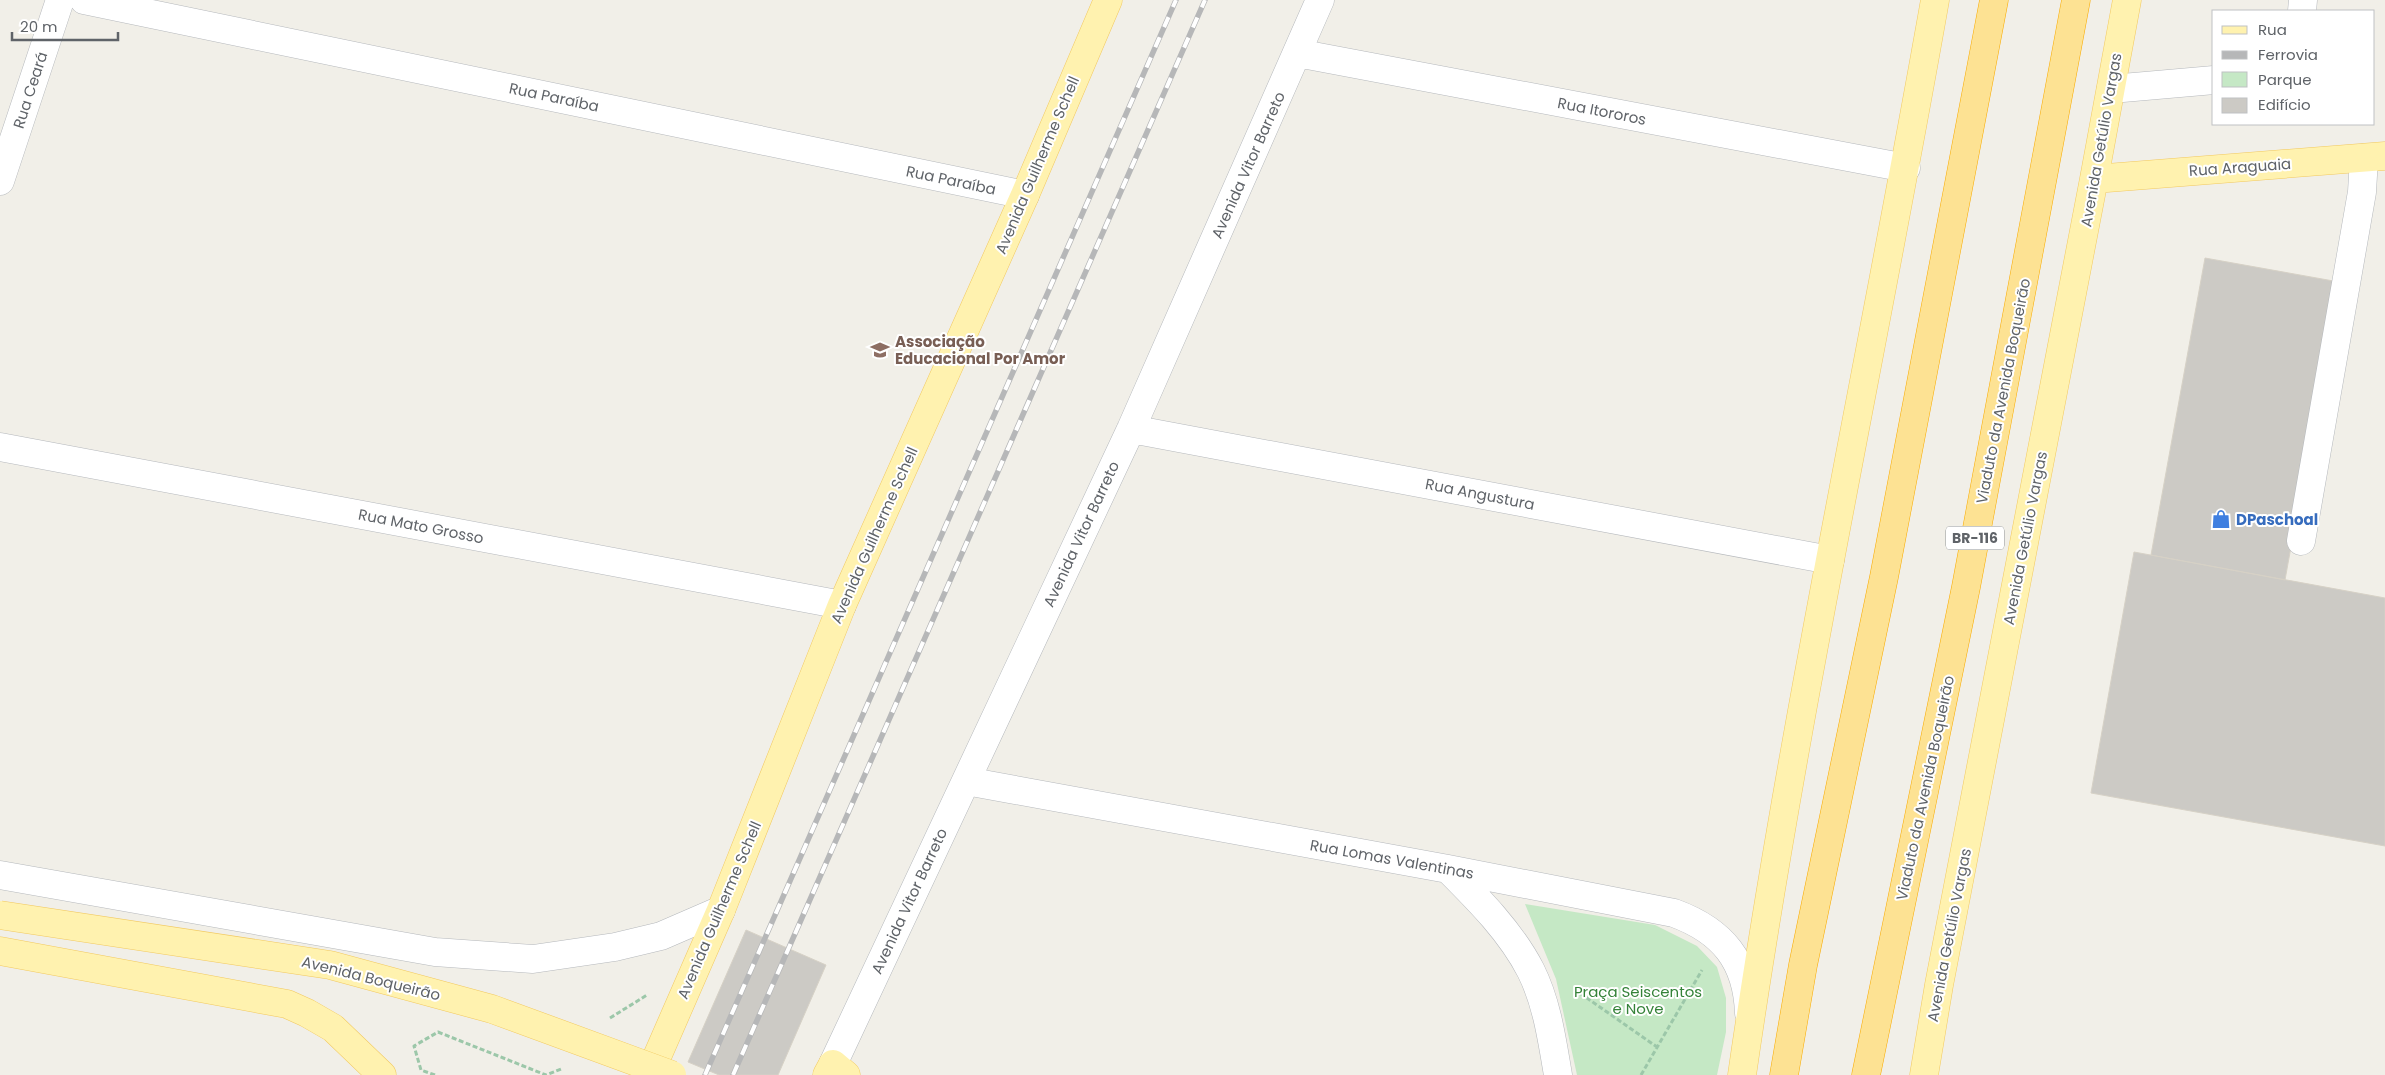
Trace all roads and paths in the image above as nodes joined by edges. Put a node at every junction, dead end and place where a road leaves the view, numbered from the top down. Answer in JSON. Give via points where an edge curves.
{"nodes":[{"id":1,"x":60,"y":0,"type":"edge"},
{"id":2,"x":84,"y":0,"type":"edge"},
{"id":3,"x":1108,"y":0,"type":"edge"},
{"id":4,"x":1320,"y":0,"type":"edge"},
{"id":5,"x":1935,"y":0,"type":"edge"},
{"id":6,"x":1994,"y":0,"type":"edge"},
{"id":7,"x":2076,"y":0,"type":"edge"},
{"id":8,"x":2127,"y":0,"type":"edge"},
{"id":9,"x":1297,"y":53,"type":"junction"},
{"id":10,"x":2212,"y":80,"type":"edge"},
{"id":11,"x":2111,"y":89,"type":"junction"},
{"id":12,"x":2375,"y":157,"type":"edge"},
{"id":13,"x":1906,"y":168,"type":"junction"},
{"id":14,"x":2094,"y":179,"type":"junction"},
{"id":15,"x":0,"y":181,"type":"edge"},
{"id":16,"x":1025,"y":195,"type":"junction"},
{"id":17,"x":1131,"y":429,"type":"junction"},
{"id":18,"x":0,"y":447,"type":"edge"},
{"id":19,"x":2301,"y":541,"type":"dead end"},
{"id":20,"x":1830,"y":560,"type":"junction"},
{"id":21,"x":842,"y":605,"type":"junction"},
{"id":22,"x":966,"y":781,"type":"junction"},
{"id":23,"x":1448,"y":869,"type":"junction"},
{"id":24,"x":0,"y":875,"type":"edge"},
{"id":25,"x":721,"y":910,"type":"junction"},
{"id":26,"x":0,"y":915,"type":"edge"},
{"id":27,"x":0,"y":951,"type":"edge"},
{"id":28,"x":1697,"y":962,"type":"dead end"},
{"id":29,"x":1703,"y":968,"type":"junction"},
{"id":30,"x":1707,"y":975,"type":"dead end"},
{"id":31,"x":1572,"y":988,"type":"dead end"},
{"id":32,"x":1749,"y":1024,"type":"junction"},
{"id":33,"x":1657,"y":1047,"type":"junction"},
{"id":34,"x":566,"y":1067,"type":"dead end"},
{"id":35,"x":836,"y":1071,"type":"edge"},
{"id":36,"x":382,"y":1075,"type":"edge"},
{"id":37,"x":436,"y":1075,"type":"edge"},
{"id":38,"x":649,"y":1075,"type":"edge"},
{"id":39,"x":672,"y":1075,"type":"edge"},
{"id":40,"x":1558,"y":1075,"type":"edge"},
{"id":41,"x":1641,"y":1075,"type":"edge"},
{"id":42,"x":1742,"y":1075,"type":"edge"},
{"id":43,"x":1784,"y":1075,"type":"edge"},
{"id":44,"x":1866,"y":1075,"type":"edge"},
{"id":45,"x":1924,"y":1075,"type":"edge"}],
"edges":[{"from":1,"to":15,"type":"street","name":"Rua Ceará"},
{"from":2,"to":16,"type":"street","name":"Rua Paraíba"},
{"from":3,"to":16,"type":"main road","name":"Avenida Guilherme Schell"},
{"from":4,"to":9,"type":"street","name":"Avenida Vitor Barreto"},
{"from":5,"to":13,"type":"main road"},
{"from":6,"to":43,"type":"highway","via":[[1884,577],[1803,965]]},
{"from":7,"to":44,"type":"highway","name":"Viaduto da Avenida Boqueirão","number":"BR-116","via":[[1966,586]]},
{"from":8,"to":11,"type":"main road","name":"Avenida Getúlio Vargas"},
{"from":9,"to":13,"type":"street","name":"Rua Itororos"},
{"from":9,"to":17,"type":"street","name":"Avenida Vitor Barreto"},
{"from":10,"to":11,"type":"street"},
{"from":11,"to":14,"type":"main road","name":"Avenida Getúlio Vargas"},
{"from":12,"to":14,"type":"main road","name":"Rua Araguaia"},
{"from":12,"to":19,"type":"street","via":[[2362,192]]},
{"from":13,"to":20,"type":"main road"},
{"from":14,"to":45,"type":"main road","name":"Avenida Getúlio Vargas"},
{"from":16,"to":21,"type":"main road","name":"Avenida Guilherme Schell"},
{"from":17,"to":20,"type":"street","name":"Rua Angustura"},
{"from":17,"to":22,"type":"street","name":"Avenida Vitor Barreto"},
{"from":18,"to":21,"type":"street","name":"Rua Mato Grosso"},
{"from":20,"to":32,"type":"main road"},
{"from":21,"to":25,"type":"main road","name":"Avenida Guilherme Schell"},
{"from":22,"to":23,"type":"street","name":"Rua Lomas Valentinas"},
{"from":22,"to":35,"type":"street","name":"Avenida Vitor Barreto"},
{"from":23,"to":32,"type":"street","name":"Rua Lomas Valentinas","via":[[1674,913],[1704,926],[1719,938],[1740,969],[1748,993]]},
{"from":23,"to":40,"type":"street","via":[[1490,912],[1531,971],[1549,1024]]},
{"from":24,"to":25,"type":"street","via":[[435,952],[533,959],[615,947],[661,936]]},
{"from":25,"to":38,"type":"main road","name":"Avenida Guilherme Schell"},
{"from":26,"to":39,"type":"main road","name":"Avenida Boqueirão","bridge":true,"via":[[330,965],[492,1010]]},
{"from":27,"to":36,"type":"main road","via":[[287,1004],[332,1028]]},
{"from":28,"to":29,"type":"path"},
{"from":29,"to":30,"type":"path"},
{"from":29,"to":33,"type":"path"},
{"from":31,"to":33,"type":"path"},
{"from":32,"to":42,"type":"main road"},
{"from":33,"to":41,"type":"path"},
{"from":34,"to":37,"type":"path","via":[[546,1075],[438,1032],[414,1046],[422,1070]]}]}
